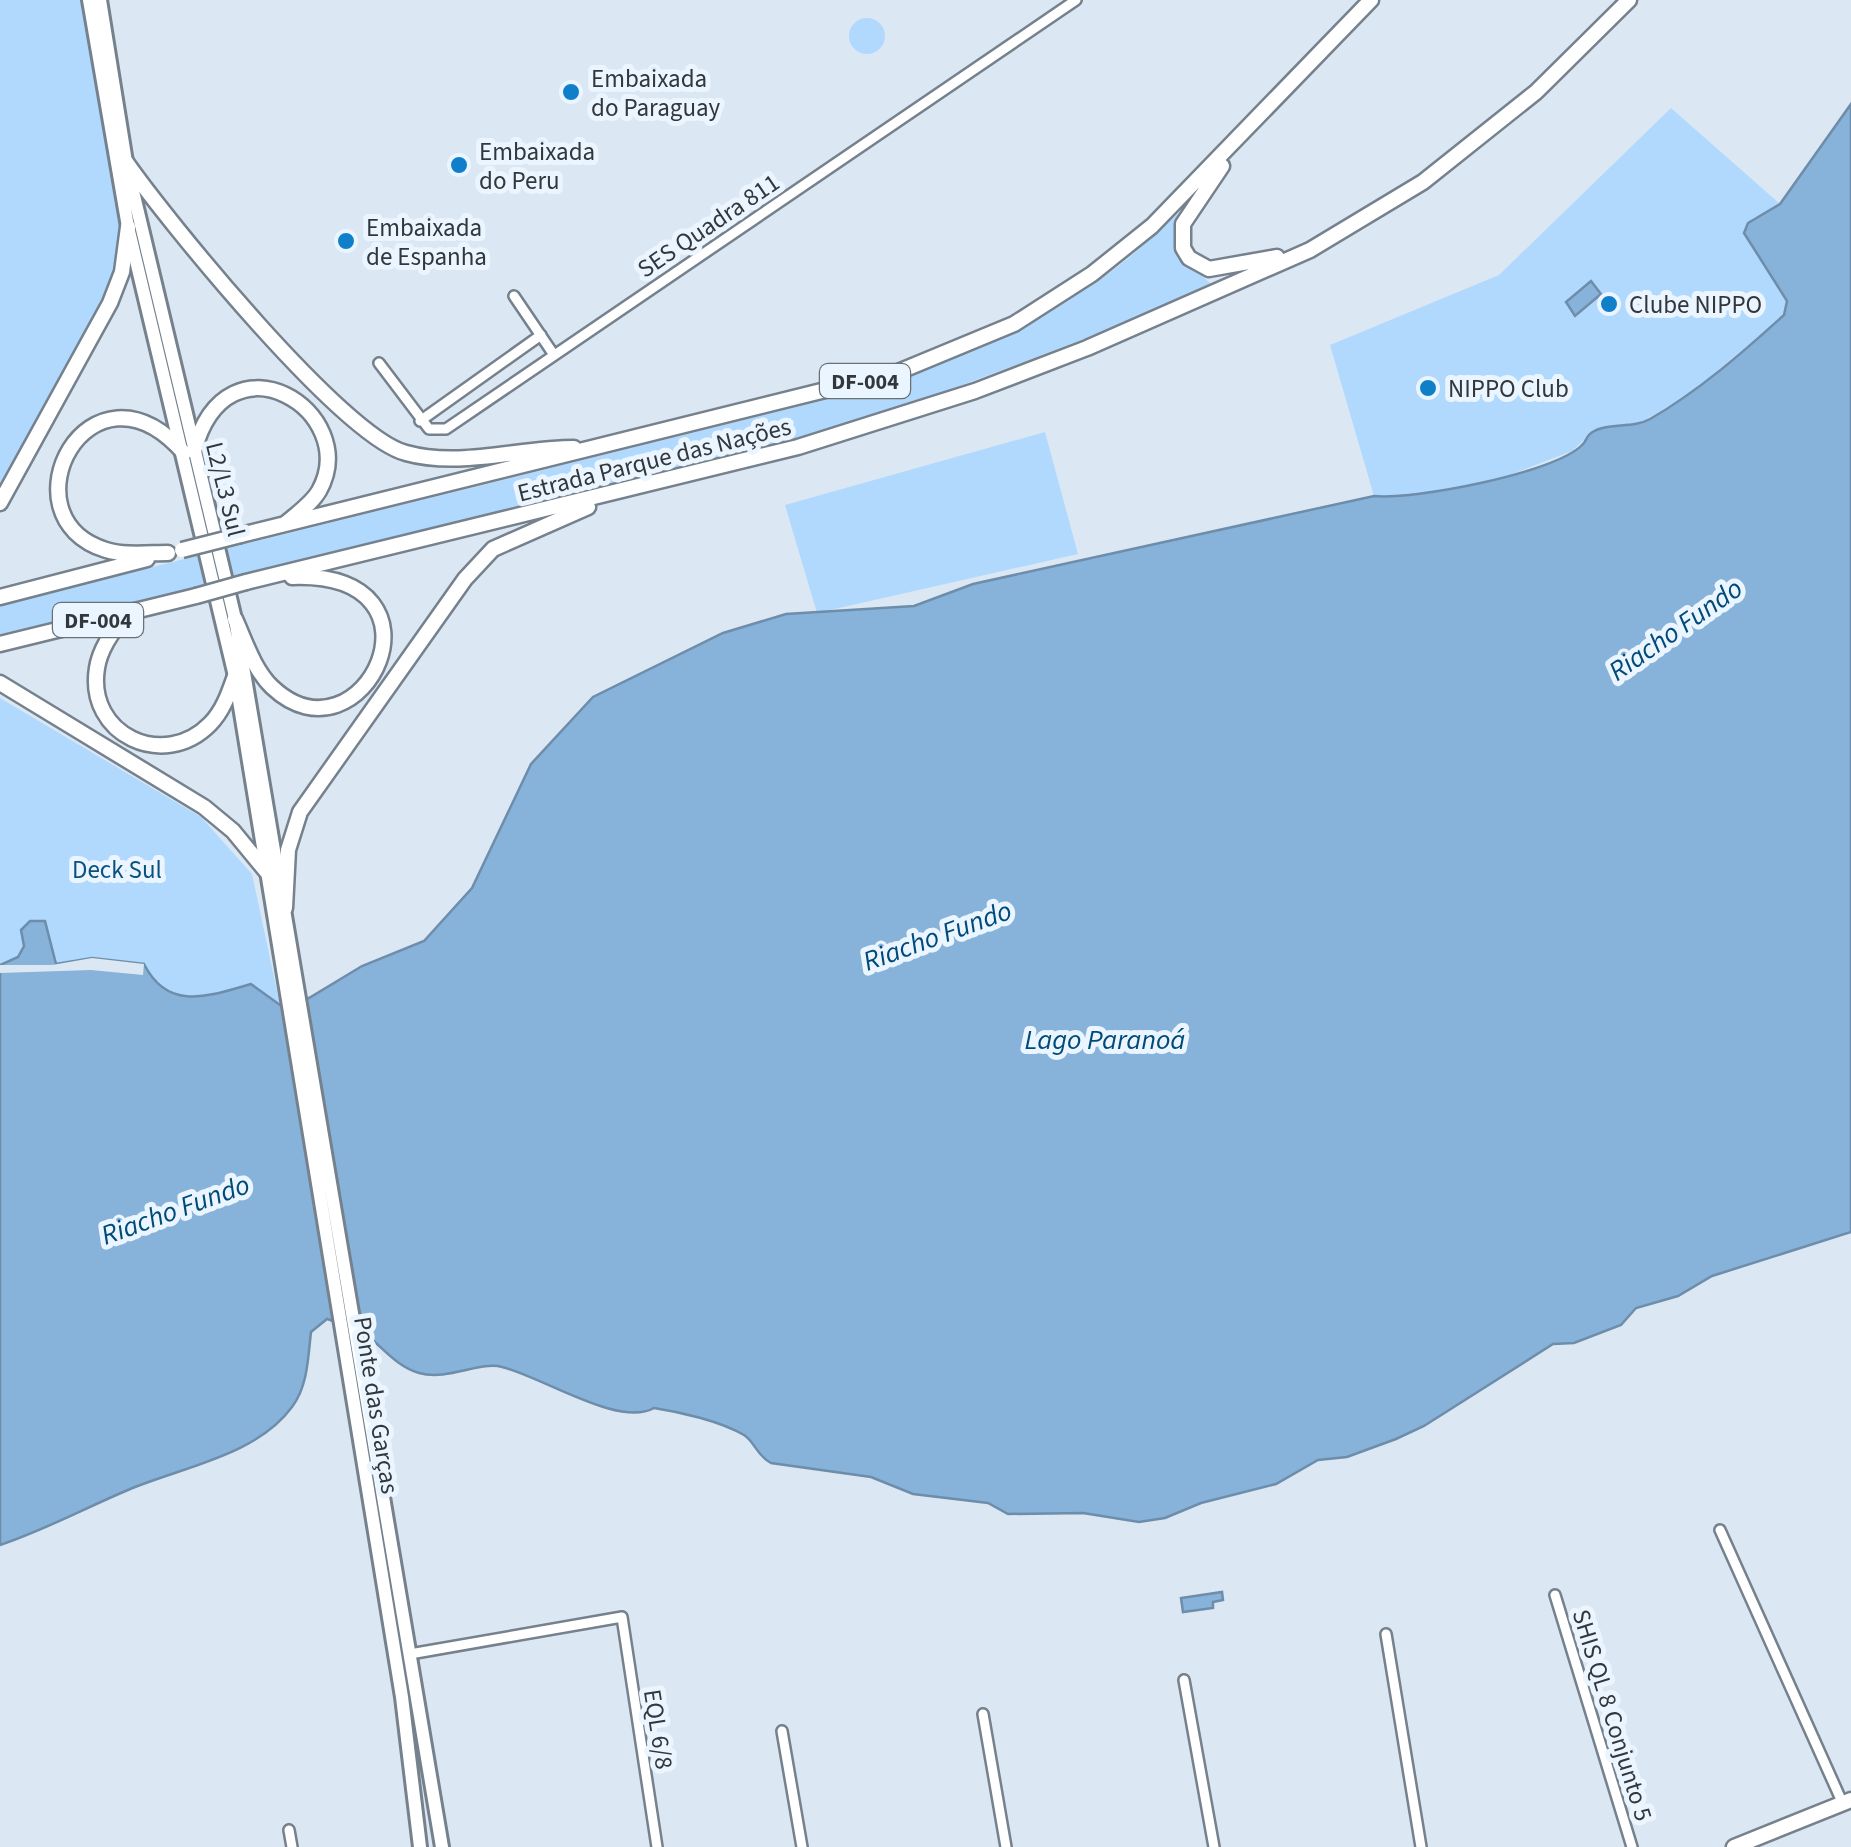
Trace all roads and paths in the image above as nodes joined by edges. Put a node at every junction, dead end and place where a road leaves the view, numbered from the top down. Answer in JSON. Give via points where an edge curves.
{"nodes":[{"id":1,"x":88,"y":0,"type":"edge"},
{"id":2,"x":100,"y":0,"type":"edge"},
{"id":3,"x":1076,"y":0,"type":"edge"},
{"id":4,"x":1371,"y":0,"type":"edge"},
{"id":5,"x":1629,"y":0,"type":"edge"},
{"id":6,"x":1239,"y":140,"type":"junction"},
{"id":7,"x":126,"y":162,"type":"junction"},
{"id":8,"x":128,"y":227,"type":"junction"},
{"id":9,"x":1310,"y":250,"type":"junction"},
{"id":10,"x":514,"y":296,"type":"dead end"},
{"id":11,"x":541,"y":335,"type":"junction"},
{"id":12,"x":554,"y":355,"type":"junction"},
{"id":13,"x":380,"y":363,"type":"dead end"},
{"id":14,"x":420,"y":420,"type":"junction"},
{"id":15,"x":600,"y":448,"type":"junction"},
{"id":16,"x":189,"y":452,"type":"junction"},
{"id":17,"x":640,"y":486,"type":"junction"},
{"id":18,"x":0,"y":503,"type":"edge"},
{"id":19,"x":284,"y":525,"type":"junction"},
{"id":20,"x":175,"y":551,"type":"junction"},
{"id":21,"x":250,"y":581,"type":"junction"},
{"id":22,"x":0,"y":597,"type":"edge"},
{"id":23,"x":126,"y":613,"type":"junction"},
{"id":24,"x":235,"y":619,"type":"junction"},
{"id":25,"x":0,"y":644,"type":"edge"},
{"id":26,"x":235,"y":676,"type":"junction"},
{"id":27,"x":0,"y":682,"type":"edge"},
{"id":28,"x":266,"y":871,"type":"junction"},
{"id":29,"x":284,"y":908,"type":"junction"},
{"id":30,"x":284,"y":971,"type":"joint"},
{"id":31,"x":299,"y":990,"type":"joint"},
{"id":32,"x":353,"y":1367,"type":"junction"},
{"id":33,"x":1720,"y":1530,"type":"dead end"},
{"id":34,"x":1555,"y":1595,"type":"dead end"},
{"id":35,"x":1386,"y":1634,"type":"dead end"},
{"id":36,"x":410,"y":1654,"type":"junction"},
{"id":37,"x":1184,"y":1680,"type":"dead end"},
{"id":38,"x":983,"y":1714,"type":"dead end"},
{"id":39,"x":782,"y":1731,"type":"dead end"},
{"id":40,"x":1847,"y":1802,"type":"edge"},
{"id":41,"x":289,"y":1830,"type":"dead end"},
{"id":42,"x":1763,"y":1842,"type":"edge"},
{"id":43,"x":292,"y":1847,"type":"edge"},
{"id":44,"x":420,"y":1847,"type":"edge"},
{"id":45,"x":442,"y":1847,"type":"edge"},
{"id":46,"x":657,"y":1847,"type":"edge"},
{"id":47,"x":802,"y":1847,"type":"edge"},
{"id":48,"x":1006,"y":1847,"type":"edge"},
{"id":49,"x":1214,"y":1847,"type":"edge"},
{"id":50,"x":1421,"y":1847,"type":"edge"},
{"id":51,"x":1632,"y":1847,"type":"edge"},
{"id":52,"x":1734,"y":1847,"type":"edge"}],
"edges":[{"from":1,"to":8,"type":"main road","name":"L2/L3 Sul"},
{"from":2,"to":7,"type":"main road","name":"L2/L3 Sul"},
{"from":3,"to":12,"type":"street","name":"SES Quadra 811"},
{"from":4,"to":6,"type":"main road","name":"Estrada Parque das Nações","number":"DF-004"},
{"from":5,"to":9,"type":"main road","name":"Estrada Parque das Nações","number":"DF-004","via":[[1536,92],[1446,167]]},
{"from":6,"to":9,"type":"main road","via":[[1184,224],[1182,248],[1209,269]]},
{"from":6,"to":15,"type":"main road","name":"Estrada Parque das Nações","number":"DF-004","via":[[1152,226],[1014,324],[898,372]]},
{"from":7,"to":15,"type":"main road","via":[[254,316],[377,441],[436,458]]},
{"from":7,"to":16,"type":"main road","name":"L2/L3 Sul"},
{"from":8,"to":16,"type":"main road","name":"L2/L3 Sul"},
{"from":8,"to":18,"type":"main road","via":[[110,302]]},
{"from":9,"to":17,"type":"main road","name":"Estrada Parque das Nações","number":"DF-004","via":[[975,391]]},
{"from":10,"to":11,"type":"street"},
{"from":11,"to":12,"type":"street"},
{"from":11,"to":14,"type":"street"},
{"from":12,"to":14,"type":"street","name":"SES Quadra 811","via":[[446,428],[429,429]]},
{"from":13,"to":14,"type":"street"},
{"from":15,"to":19,"type":"main road","name":"Estrada Parque das Nações","number":"DF-004"},
{"from":16,"to":19,"type":"main road","via":[[212,407],[239,390],[277,392],[307,410],[326,439],[328,466],[319,492]]},
{"from":16,"to":20,"type":"main road","via":[[151,424],[108,420],[72,442],[58,477],[64,514],[85,540],[117,553]]},
{"from":16,"to":24,"type":"main road","name":"L2/L3 Sul"},
{"from":16,"to":26,"type":"main road","name":"L2/L3 Sul"},
{"from":17,"to":21,"type":"main road","name":"Estrada Parque das Nações","number":"DF-004"},
{"from":17,"to":29,"type":"main road","via":[[516,536],[479,562],[312,791],[292,832]]},
{"from":19,"to":20,"type":"main road","name":"Estrada Parque das Nações","number":"DF-004","bridge":true},
{"from":20,"to":22,"type":"main road","name":"Estrada Parque das Nações","number":"DF-004"},
{"from":21,"to":23,"type":"main road","name":"Estrada Parque das Nações","number":"DF-004","bridge":true},
{"from":21,"to":24,"type":"main road","via":[[313,576],[346,584],[384,628],[382,661],[353,696],[330,705],[289,700],[263,676]]},
{"from":23,"to":25,"type":"main road","name":"Estrada Parque das Nações","number":"DF-004"},
{"from":23,"to":26,"type":"main road","via":[[105,645],[96,677],[100,705],[122,735],[156,747],[184,743],[218,714]]},
{"from":24,"to":29,"type":"main road","name":"L2/L3 Sul"},
{"from":26,"to":28,"type":"main road","name":"L2/L3 Sul"},
{"from":27,"to":28,"type":"main road","via":[[204,807]]},
{"from":28,"to":30,"type":"main road","name":"L2/L3 Sul"},
{"from":29,"to":31,"type":"main road","name":"L2/L3 Sul"},
{"from":30,"to":32,"type":"main road","name":"Ponte das Garças"},
{"from":31,"to":32,"type":"main road","name":"Ponte das Garças"},
{"from":32,"to":36,"type":"main road","name":"Ponte das Garças"},
{"from":32,"to":44,"type":"main road","name":"Ponte das Garças"},
{"from":33,"to":40,"type":"street"},
{"from":34,"to":51,"type":"street","name":"SHIS QL 8 Conjunto 5"},
{"from":35,"to":50,"type":"street"},
{"from":36,"to":45,"type":"main road","name":"Ponte das Garças"},
{"from":36,"to":46,"type":"street","name":"EQL 6/8","via":[[622,1618]]},
{"from":37,"to":49,"type":"street"},
{"from":38,"to":48,"type":"street"},
{"from":39,"to":47,"type":"street"},
{"from":40,"to":42,"type":"main road"},
{"from":41,"to":43,"type":"street"},
{"from":42,"to":52,"type":"main road"}]}
